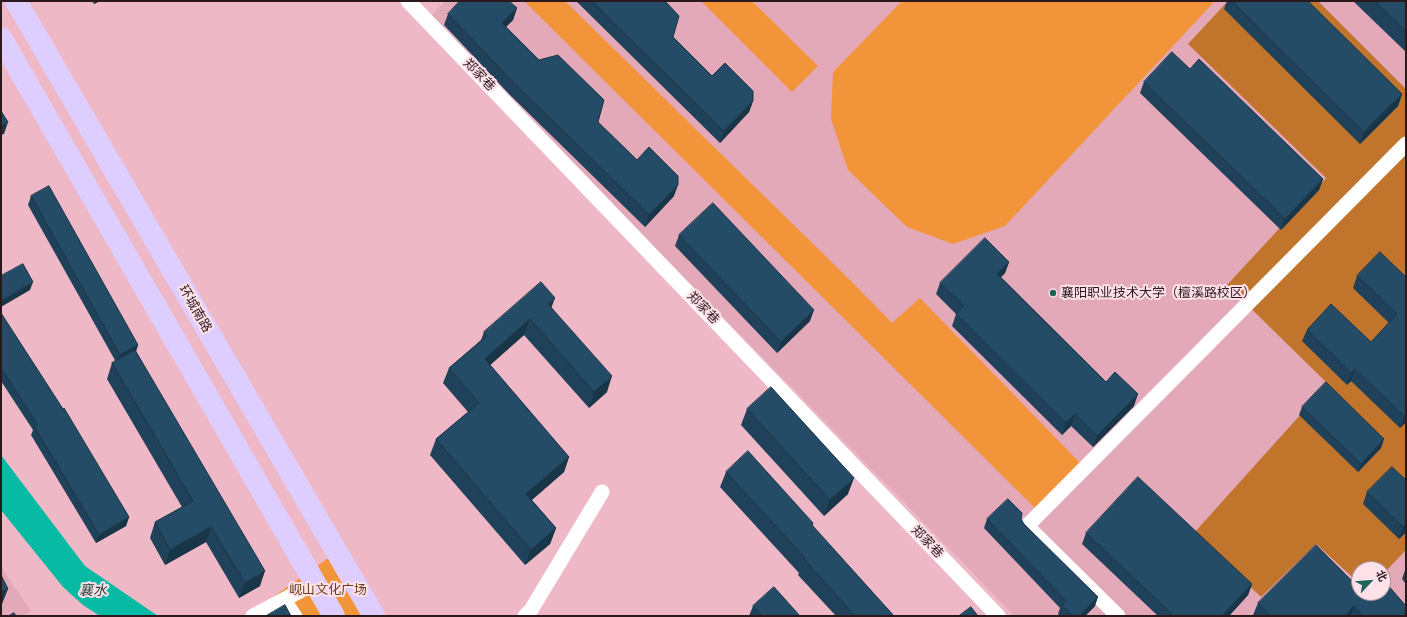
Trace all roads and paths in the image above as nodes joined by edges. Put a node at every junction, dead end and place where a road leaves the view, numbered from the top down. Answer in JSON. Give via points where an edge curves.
{"nodes":[{"id":1,"x":16,"y":1,"type":"edge"},
{"id":2,"x":408,"y":1,"type":"edge"},
{"id":3,"x":1,"y":38,"type":"edge"},
{"id":4,"x":1406,"y":144,"type":"edge"},
{"id":5,"x":602,"y":492,"type":"dead end"},
{"id":6,"x":315,"y":583,"type":"junction"},
{"id":7,"x":286,"y":598,"type":"junction"},
{"id":8,"x":253,"y":616,"type":"edge"},
{"id":9,"x":297,"y":616,"type":"edge"},
{"id":10,"x":334,"y":616,"type":"edge"},
{"id":11,"x":374,"y":616,"type":"edge"},
{"id":12,"x":526,"y":616,"type":"edge"},
{"id":13,"x":998,"y":616,"type":"edge"},
{"id":14,"x":1118,"y":616,"type":"edge"}],
"edges":[{"from":1,"to":11,"type":"highway","name":"环城南路"},
{"from":2,"to":13,"type":"street","name":"郑家巷"},
{"from":3,"to":6,"type":"highway"},
{"from":4,"to":14,"type":"street","via":[[1027,526]]},
{"from":5,"to":12,"type":"street"},
{"from":6,"to":7,"type":"street"},
{"from":6,"to":10,"type":"highway"},
{"from":7,"to":8,"type":"street"},
{"from":7,"to":9,"type":"street"}]}
